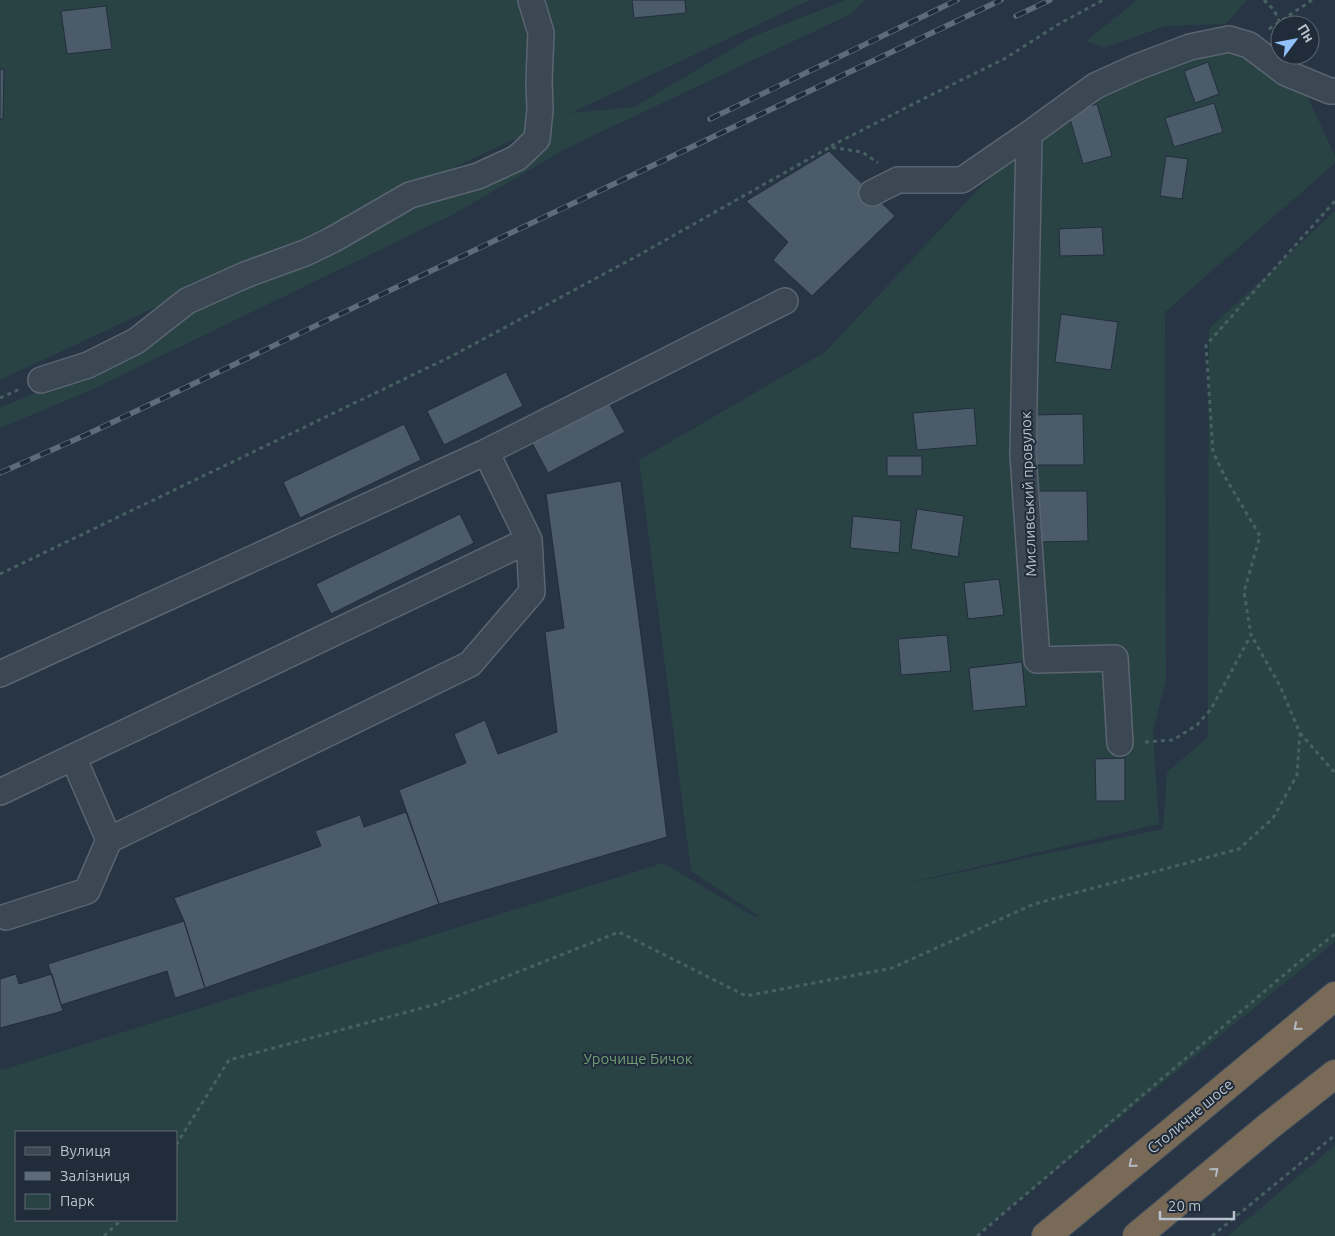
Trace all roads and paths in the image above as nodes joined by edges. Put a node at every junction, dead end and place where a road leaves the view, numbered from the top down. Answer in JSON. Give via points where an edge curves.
{"nodes":[{"id":1,"x":531,"y":0,"type":"edge"},
{"id":2,"x":1103,"y":0,"type":"edge"},
{"id":3,"x":1264,"y":0,"type":"edge"},
{"id":4,"x":1312,"y":0,"type":"edge"},
{"id":5,"x":1277,"y":15,"type":"edge"},
{"id":6,"x":1289,"y":15,"type":"edge"},
{"id":7,"x":1270,"y":29,"type":"edge"},
{"id":8,"x":1249,"y":45,"type":"junction"},
{"id":9,"x":1335,"y":91,"type":"edge"},
{"id":10,"x":1029,"y":134,"type":"junction"},
{"id":11,"x":830,"y":146,"type":"junction"},
{"id":12,"x":877,"y":162,"type":"dead end"},
{"id":13,"x":872,"y":193,"type":"dead end"},
{"id":14,"x":1335,"y":201,"type":"edge"},
{"id":15,"x":785,"y":301,"type":"dead end"},
{"id":16,"x":41,"y":380,"type":"dead end"},
{"id":17,"x":486,"y":452,"type":"junction"},
{"id":18,"x":529,"y":540,"type":"junction"},
{"id":19,"x":0,"y":574,"type":"edge"},
{"id":20,"x":1251,"y":635,"type":"junction"},
{"id":21,"x":0,"y":674,"type":"edge"},
{"id":22,"x":1300,"y":733,"type":"junction"},
{"id":23,"x":1120,"y":743,"type":"joint"},
{"id":24,"x":73,"y":757,"type":"junction"},
{"id":25,"x":1335,"y":773,"type":"edge"},
{"id":26,"x":0,"y":792,"type":"edge"},
{"id":27,"x":109,"y":840,"type":"junction"},
{"id":28,"x":6,"y":917,"type":"dead end"},
{"id":29,"x":1335,"y":934,"type":"edge"},
{"id":30,"x":1335,"y":996,"type":"edge"},
{"id":31,"x":1335,"y":1074,"type":"edge"},
{"id":32,"x":1335,"y":1135,"type":"edge"},
{"id":33,"x":178,"y":1142,"type":"edge"},
{"id":34,"x":120,"y":1221,"type":"edge"},
{"id":35,"x":104,"y":1236,"type":"edge"},
{"id":36,"x":977,"y":1236,"type":"edge"},
{"id":37,"x":1046,"y":1236,"type":"edge"},
{"id":38,"x":1137,"y":1236,"type":"edge"},
{"id":39,"x":1212,"y":1236,"type":"edge"}],
"edges":[{"from":1,"to":16,"type":"street","via":[[540,34],[540,110],[537,139],[518,158],[478,176],[410,195],[332,240],[187,301],[136,341],[88,365]]},
{"from":2,"to":11,"type":"path","via":[[1004,59]]},
{"from":3,"to":5,"type":"path"},
{"from":4,"to":6,"type":"path"},
{"from":7,"to":8,"type":"path"},
{"from":8,"to":9,"type":"street","via":[[1286,73]]},
{"from":8,"to":10,"type":"street","via":[[1229,40],[1190,47],[1137,67],[1095,86]]},
{"from":10,"to":13,"type":"street","via":[[962,180],[898,180]]},
{"from":10,"to":23,"type":"street","name":"Мисливський провулок","via":[[1023,455],[1037,660],[1115,658]]},
{"from":11,"to":12,"type":"path","via":[[862,152]]},
{"from":11,"to":19,"type":"path","via":[[452,356]]},
{"from":14,"to":20,"type":"path","via":[[1206,345],[1213,452],[1260,536],[1244,592]]},
{"from":15,"to":17,"type":"street"},
{"from":17,"to":18,"type":"street"},
{"from":17,"to":21,"type":"street"},
{"from":18,"to":24,"type":"street"},
{"from":18,"to":27,"type":"street","via":[[532,592],[470,664]]},
{"from":20,"to":22,"type":"path","via":[[1280,686]]},
{"from":20,"to":23,"type":"path","via":[[1212,709],[1196,725],[1173,740]]},
{"from":22,"to":25,"type":"path"},
{"from":22,"to":33,"type":"path","via":[[1297,775],[1273,818],[1239,849],[1034,904],[892,968],[746,996],[619,932],[437,1004],[229,1060]]},
{"from":24,"to":26,"type":"street"},
{"from":24,"to":27,"type":"street"},
{"from":27,"to":28,"type":"street","via":[[87,891]]},
{"from":29,"to":36,"type":"path"},
{"from":30,"to":37,"type":"highway","name":"Столичне шосе","one_way":true},
{"from":38,"to":31,"type":"highway","one_way":true},
{"from":32,"to":39,"type":"path"},
{"from":34,"to":35,"type":"path"}]}
